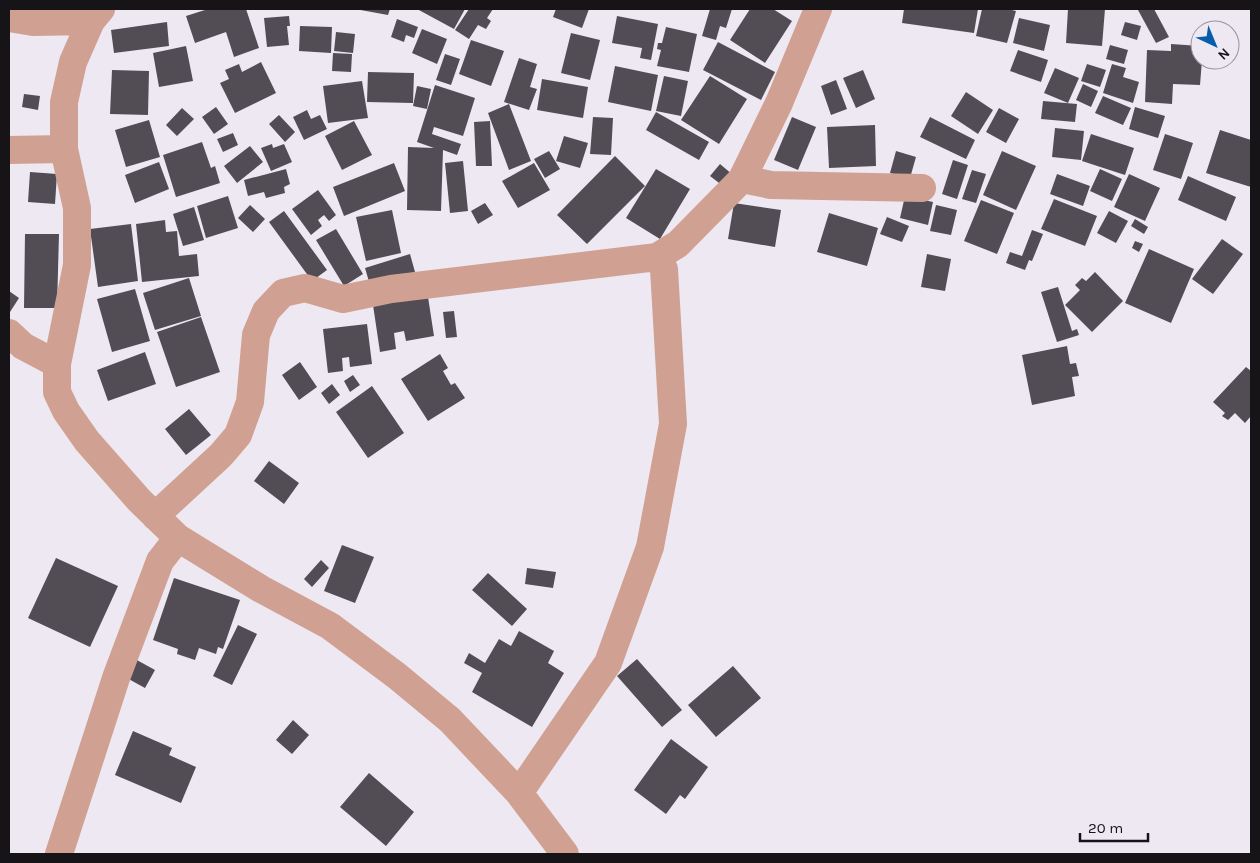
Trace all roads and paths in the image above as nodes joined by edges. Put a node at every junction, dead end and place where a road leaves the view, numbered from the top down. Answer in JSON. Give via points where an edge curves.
{"nodes":[{"id":1,"x":818,"y":9,"type":"edge"},
{"id":2,"x":96,"y":15,"type":"edge"},
{"id":3,"x":9,"y":18,"type":"edge"},
{"id":4,"x":64,"y":149,"type":"junction"},
{"id":5,"x":9,"y":150,"type":"edge"},
{"id":6,"x":742,"y":179,"type":"junction"},
{"id":7,"x":922,"y":188,"type":"dead end"},
{"id":8,"x":657,"y":256,"type":"junction"},
{"id":9,"x":9,"y":333,"type":"edge"},
{"id":10,"x":57,"y":364,"type":"junction"},
{"id":11,"x":155,"y":516,"type":"junction"},
{"id":12,"x":178,"y":538,"type":"junction"},
{"id":13,"x":519,"y":793,"type":"junction"},
{"id":14,"x":59,"y":854,"type":"edge"},
{"id":15,"x":565,"y":854,"type":"edge"}],
"edges":[{"from":1,"to":6,"type":"street","via":[[779,103]]},
{"from":2,"to":3,"type":"street","via":[[33,22]]},
{"from":2,"to":4,"type":"street","via":[[73,62],[64,102]]},
{"from":4,"to":5,"type":"street"},
{"from":4,"to":10,"type":"street","via":[[77,208],[77,265]]},
{"from":6,"to":7,"type":"street","via":[[771,185]]},
{"from":6,"to":8,"type":"street","via":[[678,244]]},
{"from":8,"to":11,"type":"street","via":[[391,289],[343,298],[305,288],[283,292],[266,311],[256,335],[250,402],[238,435]]},
{"from":8,"to":13,"type":"street","via":[[664,269],[673,424],[650,547],[608,663]]},
{"from":9,"to":10,"type":"street","via":[[23,346]]},
{"from":10,"to":11,"type":"street","via":[[58,392],[66,411],[87,441]]},
{"from":11,"to":12,"type":"street"},
{"from":12,"to":13,"type":"street","via":[[261,589],[330,626],[397,676],[450,720]]},
{"from":12,"to":14,"type":"street","via":[[160,561],[116,678]]},
{"from":13,"to":15,"type":"street"}]}
